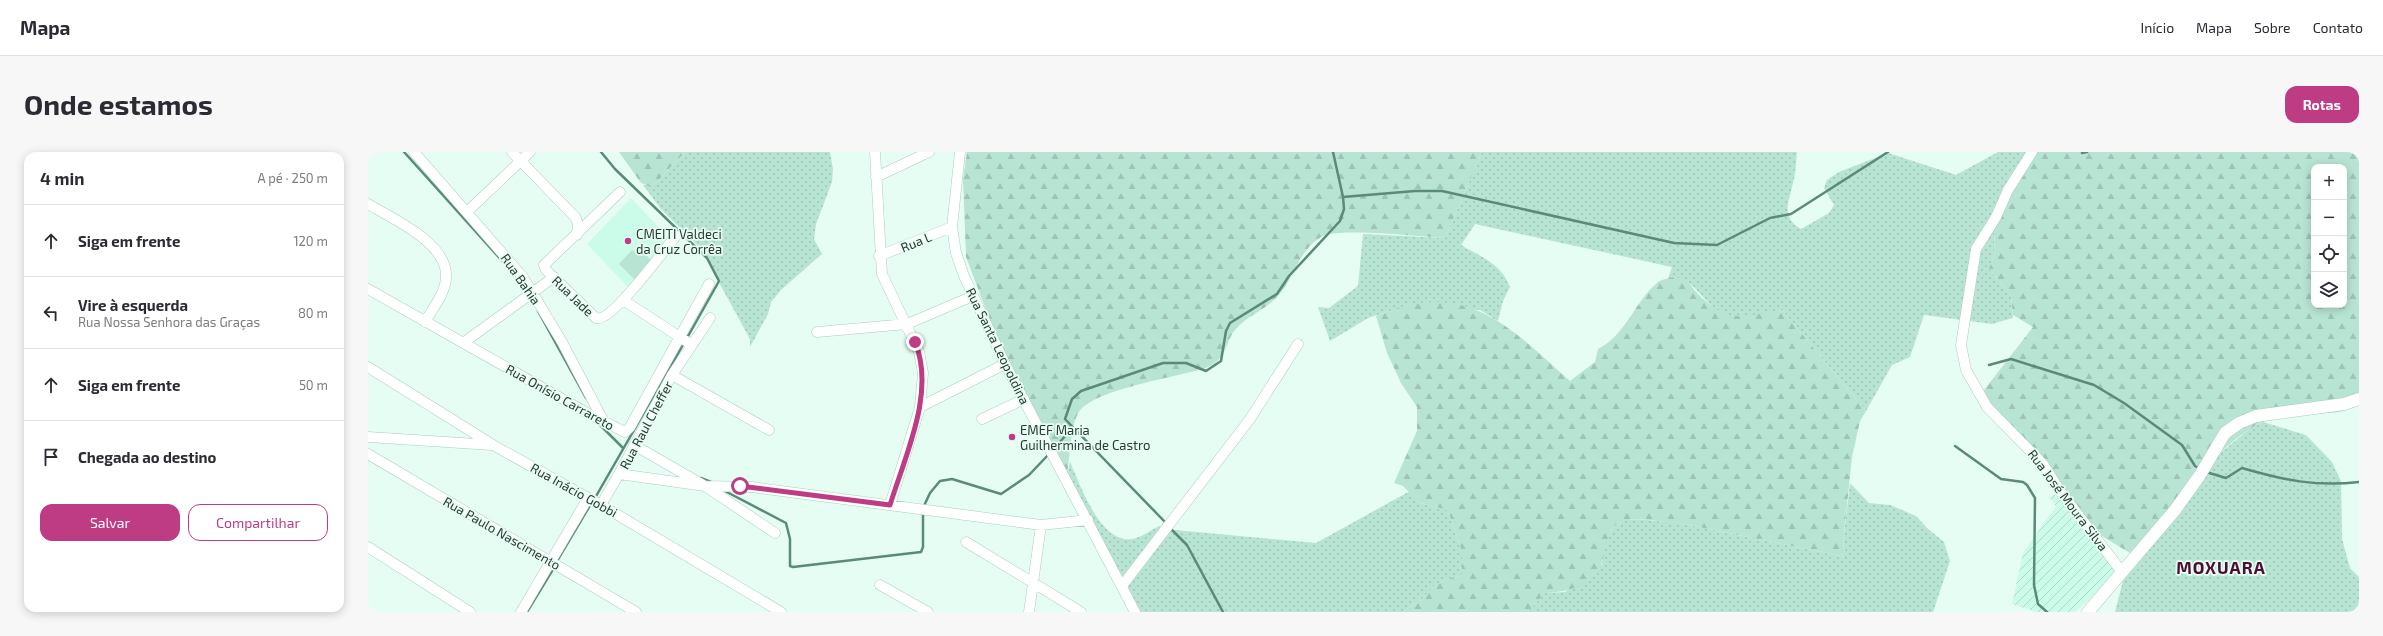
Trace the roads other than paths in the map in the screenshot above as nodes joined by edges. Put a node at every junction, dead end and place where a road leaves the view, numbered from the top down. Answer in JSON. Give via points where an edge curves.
{"nodes":[{"id":1,"x":414,"y":152,"type":"edge"},
{"id":2,"x":512,"y":152,"type":"edge"},
{"id":3,"x":530,"y":152,"type":"edge"},
{"id":4,"x":875,"y":152,"type":"edge"},
{"id":5,"x":929,"y":152,"type":"edge"},
{"id":6,"x":960,"y":152,"type":"edge"},
{"id":7,"x":2032,"y":152,"type":"edge"},
{"id":8,"x":520,"y":161,"type":"junction"},
{"id":9,"x":876,"y":177,"type":"junction"},
{"id":10,"x":620,"y":192,"type":"dead end"},
{"id":11,"x":368,"y":204,"type":"edge"},
{"id":12,"x":468,"y":211,"type":"junction"},
{"id":13,"x":952,"y":227,"type":"junction"},
{"id":14,"x":577,"y":235,"type":"junction"},
{"id":15,"x":676,"y":236,"type":"dead end"},
{"id":16,"x":879,"y":256,"type":"junction"},
{"id":17,"x":554,"y":277,"type":"junction"},
{"id":18,"x":709,"y":284,"type":"dead end"},
{"id":19,"x":368,"y":289,"type":"edge"},
{"id":20,"x":532,"y":293,"type":"junction"},
{"id":21,"x":973,"y":296,"type":"junction"},
{"id":22,"x":623,"y":300,"type":"junction"},
{"id":23,"x":710,"y":318,"type":"dead end"},
{"id":24,"x":425,"y":322,"type":"junction"},
{"id":25,"x":907,"y":324,"type":"junction"},
{"id":26,"x":817,"y":332,"type":"dead end"},
{"id":27,"x":685,"y":341,"type":"junction"},
{"id":28,"x":463,"y":343,"type":"junction"},
{"id":29,"x":1298,"y":344,"type":"dead end"},
{"id":30,"x":1005,"y":364,"type":"junction"},
{"id":31,"x":368,"y":367,"type":"edge"},
{"id":32,"x":672,"y":375,"type":"junction"},
{"id":33,"x":1024,"y":399,"type":"junction"},
{"id":34,"x":2359,"y":399,"type":"edge"},
{"id":35,"x":920,"y":407,"type":"junction"},
{"id":36,"x":982,"y":419,"type":"dead end"},
{"id":37,"x":602,"y":421,"type":"junction"},
{"id":38,"x":769,"y":430,"type":"dead end"},
{"id":39,"x":368,"y":437,"type":"edge"},
{"id":40,"x":636,"y":441,"type":"junction"},
{"id":41,"x":493,"y":445,"type":"junction"},
{"id":42,"x":368,"y":454,"type":"edge"},
{"id":43,"x":620,"y":474,"type":"junction"},
{"id":44,"x":708,"y":486,"type":"junction"},
{"id":45,"x":588,"y":498,"type":"junction"},
{"id":46,"x":601,"y":505,"type":"junction"},
{"id":47,"x":890,"y":505,"type":"junction"},
{"id":48,"x":1088,"y":520,"type":"junction"},
{"id":49,"x":1041,"y":525,"type":"junction"},
{"id":50,"x":775,"y":533,"type":"dead end"},
{"id":51,"x":966,"y":542,"type":"dead end"},
{"id":52,"x":368,"y":547,"type":"edge"},
{"id":53,"x":551,"y":561,"type":"junction"},
{"id":54,"x":2122,"y":572,"type":"junction"},
{"id":55,"x":1032,"y":584,"type":"junction"},
{"id":56,"x":880,"y":585,"type":"dead end"},
{"id":57,"x":1122,"y":586,"type":"junction"},
{"id":58,"x":470,"y":612,"type":"edge"},
{"id":59,"x":521,"y":612,"type":"edge"},
{"id":60,"x":636,"y":612,"type":"edge"},
{"id":61,"x":781,"y":612,"type":"edge"},
{"id":62,"x":928,"y":612,"type":"edge"},
{"id":63,"x":1028,"y":612,"type":"edge"},
{"id":64,"x":1081,"y":612,"type":"edge"},
{"id":65,"x":1135,"y":612,"type":"edge"},
{"id":66,"x":2088,"y":612,"type":"edge"}],
"edges":[{"from":1,"to":12,"type":"street","name":"Rua Bahia"},
{"from":2,"to":8,"type":"street"},
{"from":3,"to":8,"type":"street"},
{"from":4,"to":9,"type":"street"},
{"from":5,"to":9,"type":"street"},
{"from":6,"to":13,"type":"street","name":"Rua Santa Leopoldina"},
{"from":7,"to":54,"type":"street","name":"Rua José Moura Silva","via":[[2005,195],[1996,217],[1976,250],[1961,345],[1962,357],[1966,370],[1987,407],[2043,464],[2060,491]]},
{"from":8,"to":12,"type":"street"},
{"from":8,"to":14,"type":"street","via":[[576,218]]},
{"from":9,"to":16,"type":"street"},
{"from":10,"to":14,"type":"street","name":"Rua Jade"},
{"from":11,"to":24,"type":"street","via":[[424,238],[444,263],[446,278],[443,290]]},
{"from":12,"to":20,"type":"street","name":"Rua Bahia","via":[[514,266]]},
{"from":13,"to":16,"type":"street","name":"Rua L"},
{"from":13,"to":21,"type":"street","name":"Rua Santa Leopoldina","via":[[956,253]]},
{"from":14,"to":17,"type":"street","name":"Rua Jade","via":[[545,262],[545,268]]},
{"from":15,"to":22,"type":"street","name":"Rua Jade"},
{"from":16,"to":25,"type":"street","via":[[882,274]]},
{"from":17,"to":20,"type":"street"},
{"from":17,"to":22,"type":"street","name":"Rua Jade","via":[[596,318],[605,317]]},
{"from":18,"to":27,"type":"street","name":"Rua Onísio Carrareto"},
{"from":19,"to":24,"type":"street","name":"Rua Onísio Carrareto"},
{"from":20,"to":28,"type":"street"},
{"from":20,"to":37,"type":"street","name":"Rua Bahia","via":[[562,342]]},
{"from":21,"to":25,"type":"street"},
{"from":21,"to":30,"type":"street","name":"Rua Santa Leopoldina"},
{"from":22,"to":27,"type":"street"},
{"from":23,"to":27,"type":"street"},
{"from":24,"to":28,"type":"street","name":"Rua Onísio Carrareto"},
{"from":25,"to":26,"type":"street"},
{"from":25,"to":35,"type":"street","via":[[922,363]]},
{"from":27,"to":32,"type":"street","name":"Rua Raul Cheffer"},
{"from":27,"to":37,"type":"street","name":"Rua Onísio Carrareto","via":[[628,430],[621,431]]},
{"from":28,"to":37,"type":"street","name":"Rua Onísio Carrareto"},
{"from":29,"to":57,"type":"street","via":[[1250,419]]},
{"from":30,"to":33,"type":"street","name":"Rua Santa Leopoldina"},
{"from":30,"to":35,"type":"street"},
{"from":31,"to":41,"type":"street","name":"Rua Inácio Gobbi"},
{"from":32,"to":38,"type":"street"},
{"from":32,"to":40,"type":"street","name":"Rua Raul Cheffer"},
{"from":33,"to":36,"type":"street"},
{"from":33,"to":48,"type":"street","name":"Rua Santa Leopoldina"},
{"from":34,"to":54,"type":"street","via":[[2344,404],[2256,416],[2239,423],[2225,433],[2175,510]]},
{"from":35,"to":47,"type":"street"},
{"from":39,"to":41,"type":"street"},
{"from":40,"to":43,"type":"street","name":"Rua Raul Cheffer"},
{"from":40,"to":44,"type":"street"},
{"from":41,"to":45,"type":"street","name":"Rua Inácio Gobbi"},
{"from":42,"to":53,"type":"street","name":"Rua Paulo Nascimento"},
{"from":43,"to":44,"type":"street"},
{"from":43,"to":46,"type":"street","name":"Rua Raul Cheffer"},
{"from":44,"to":47,"type":"street","via":[[751,487]]},
{"from":44,"to":50,"type":"street"},
{"from":45,"to":46,"type":"street","name":"Rua Inácio Gobbi"},
{"from":45,"to":53,"type":"street"},
{"from":46,"to":61,"type":"street","name":"Rua Inácio Gobbi"},
{"from":47,"to":49,"type":"street"},
{"from":48,"to":49,"type":"street"},
{"from":48,"to":57,"type":"street","name":"Rua Santa Leopoldina"},
{"from":49,"to":55,"type":"street"},
{"from":51,"to":55,"type":"street"},
{"from":52,"to":58,"type":"street"},
{"from":53,"to":59,"type":"street"},
{"from":53,"to":60,"type":"street","name":"Rua Paulo Nascimento"},
{"from":54,"to":66,"type":"street"},
{"from":55,"to":63,"type":"street"},
{"from":55,"to":64,"type":"street"},
{"from":56,"to":62,"type":"street"},
{"from":57,"to":65,"type":"street","name":"Rua Santa Leopoldina"}]}
